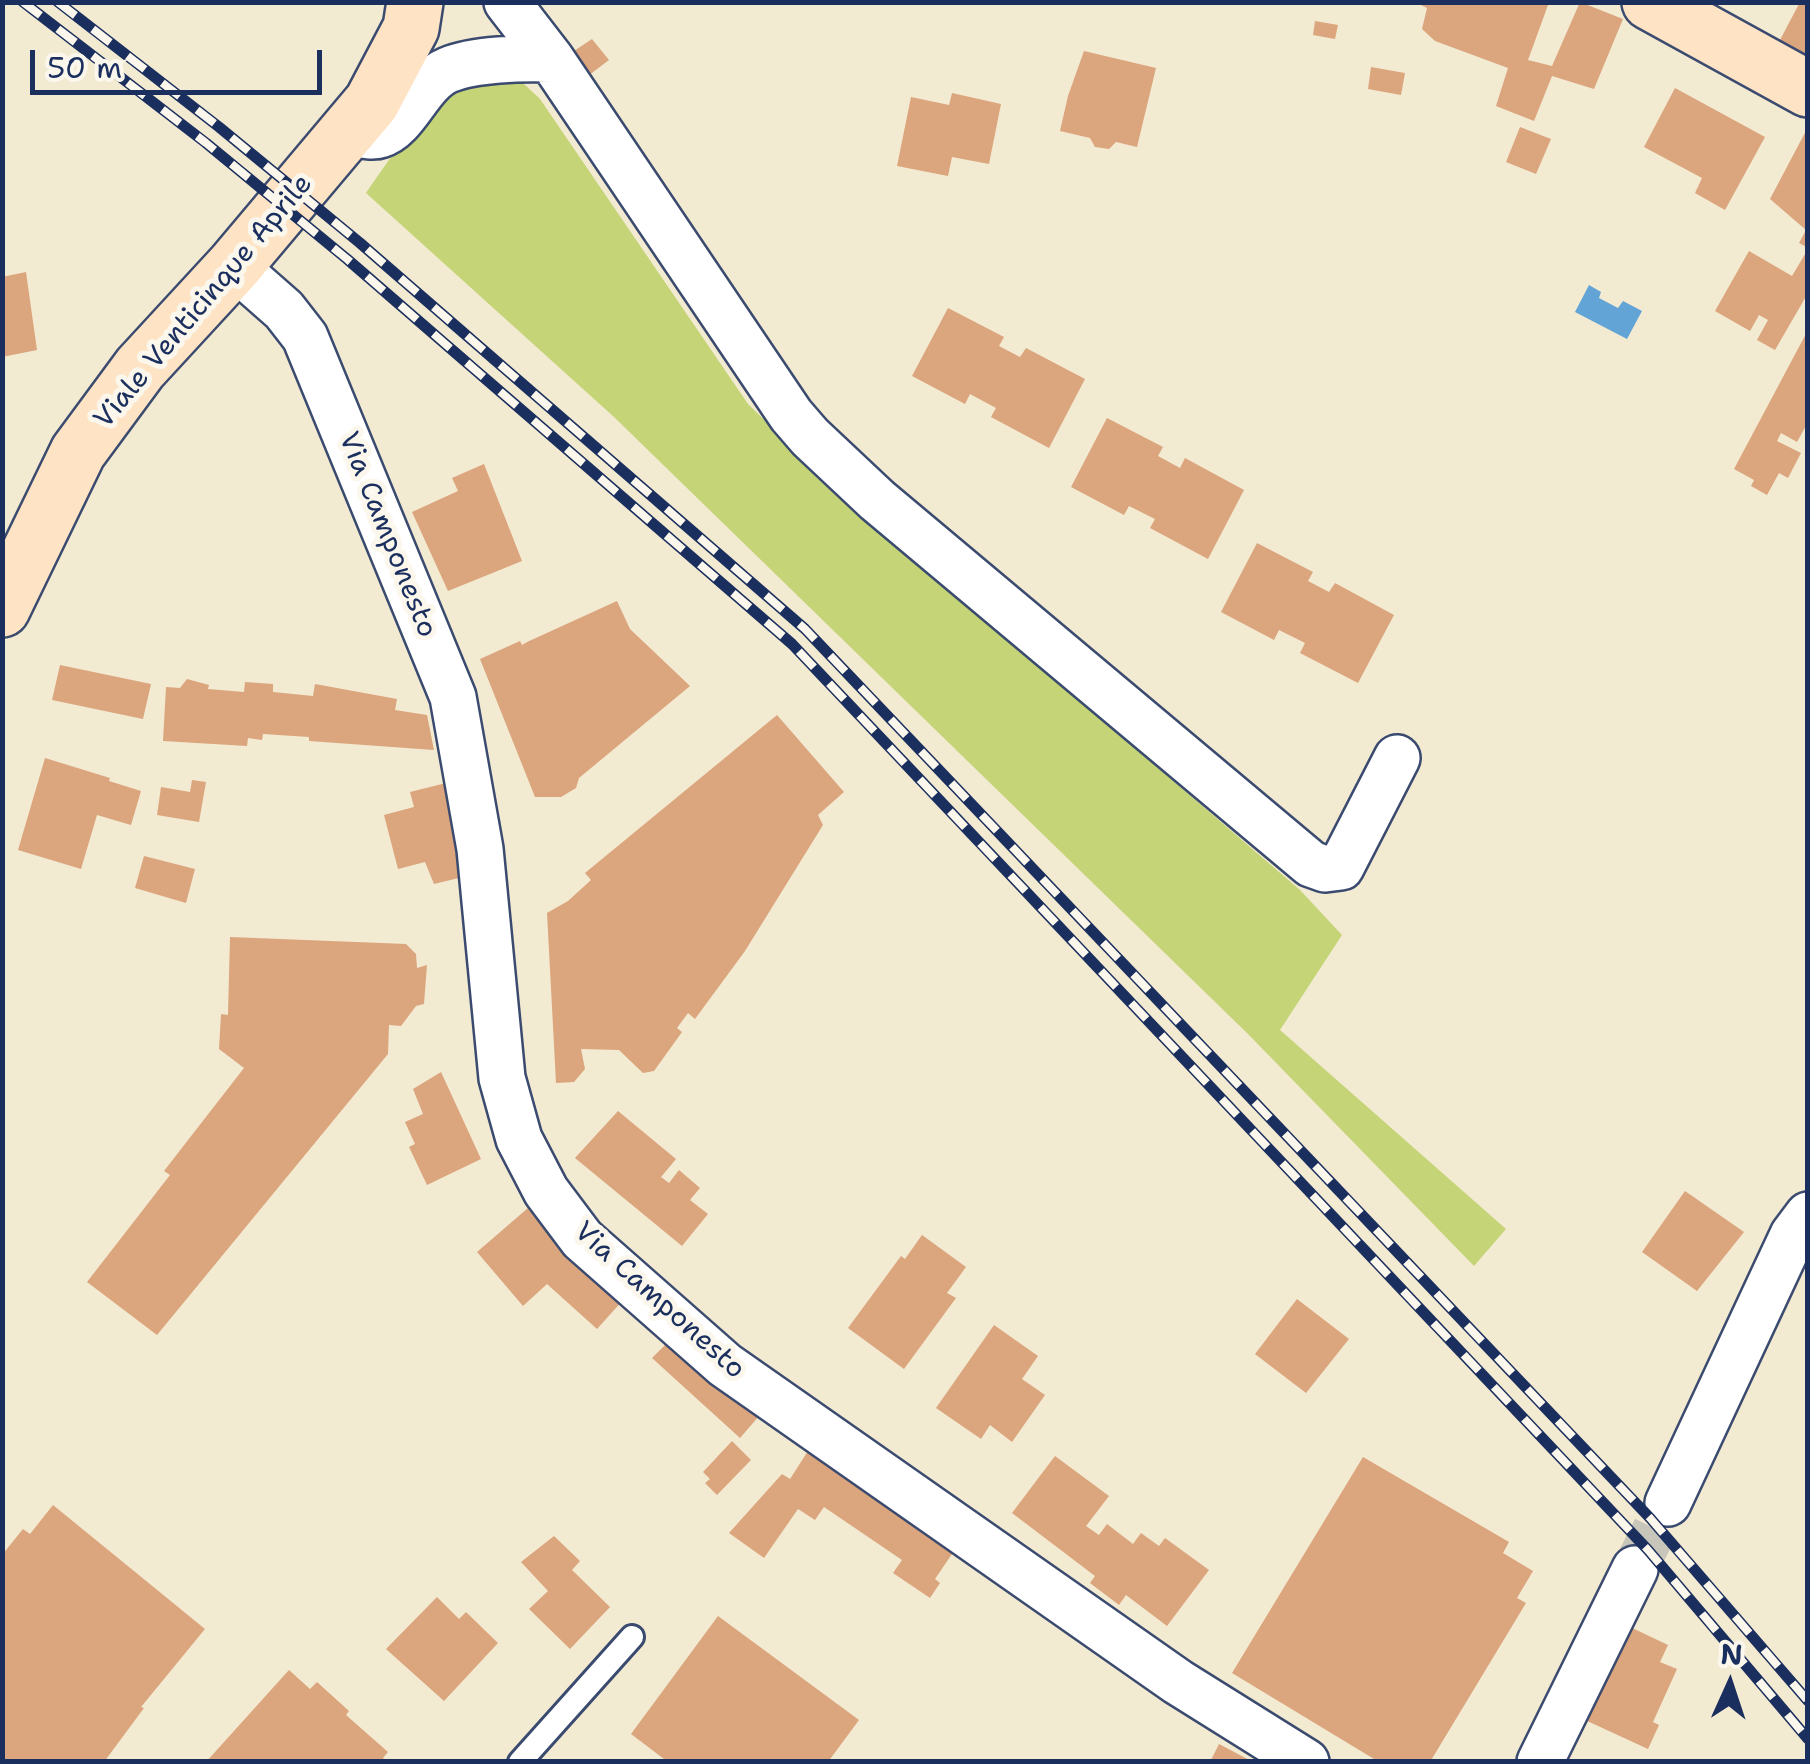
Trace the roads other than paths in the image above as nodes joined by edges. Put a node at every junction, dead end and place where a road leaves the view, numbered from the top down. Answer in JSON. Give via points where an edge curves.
{"nodes":[{"id":1,"x":415,"y":2,"type":"edge"},
{"id":2,"x":507,"y":2,"type":"edge"},
{"id":3,"x":1650,"y":2,"type":"edge"},
{"id":4,"x":551,"y":60,"type":"junction"},
{"id":5,"x":1808,"y":89,"type":"edge"},
{"id":6,"x":349,"y":132,"type":"junction"},
{"id":7,"x":234,"y":266,"type":"junction"},
{"id":8,"x":2,"y":609,"type":"edge"},
{"id":9,"x":1397,"y":758,"type":"dead end"},
{"id":10,"x":1808,"y":1215,"type":"edge"},
{"id":11,"x":1668,"y":1503,"type":"tunnel mouth"},
{"id":12,"x":1635,"y":1569,"type":"tunnel mouth"},
{"id":13,"x":632,"y":1638,"type":"dead end"},
{"id":14,"x":520,"y":1762,"type":"edge"},
{"id":15,"x":1306,"y":1762,"type":"edge"},
{"id":16,"x":1540,"y":1762,"type":"edge"}],
"edges":[{"from":1,"to":6,"type":"main road","name":"Viale Venticinque Aprile","via":[[411,28]]},
{"from":2,"to":4,"type":"street"},
{"from":3,"to":5,"type":"main road"},
{"from":4,"to":6,"type":"street","via":[[516,58],[448,70],[391,129],[378,136]]},
{"from":4,"to":9,"type":"street","via":[[810,437],[1311,864],[1341,867],[1350,856]]},
{"from":6,"to":7,"type":"main road","name":"Viale Venticinque Aprile"},
{"from":7,"to":8,"type":"main road","name":"Viale Venticinque Aprile","via":[[140,368],[78,452]]},
{"from":7,"to":15,"type":"street","name":"Via Camponesto","via":[[305,337],[453,697],[480,849],[502,1078],[519,1139],[546,1191],[582,1239],[725,1364],[1178,1682]]},
{"from":10,"to":11,"type":"street"},
{"from":12,"to":16,"type":"street"},
{"from":13,"to":14,"type":"lane"}]}
